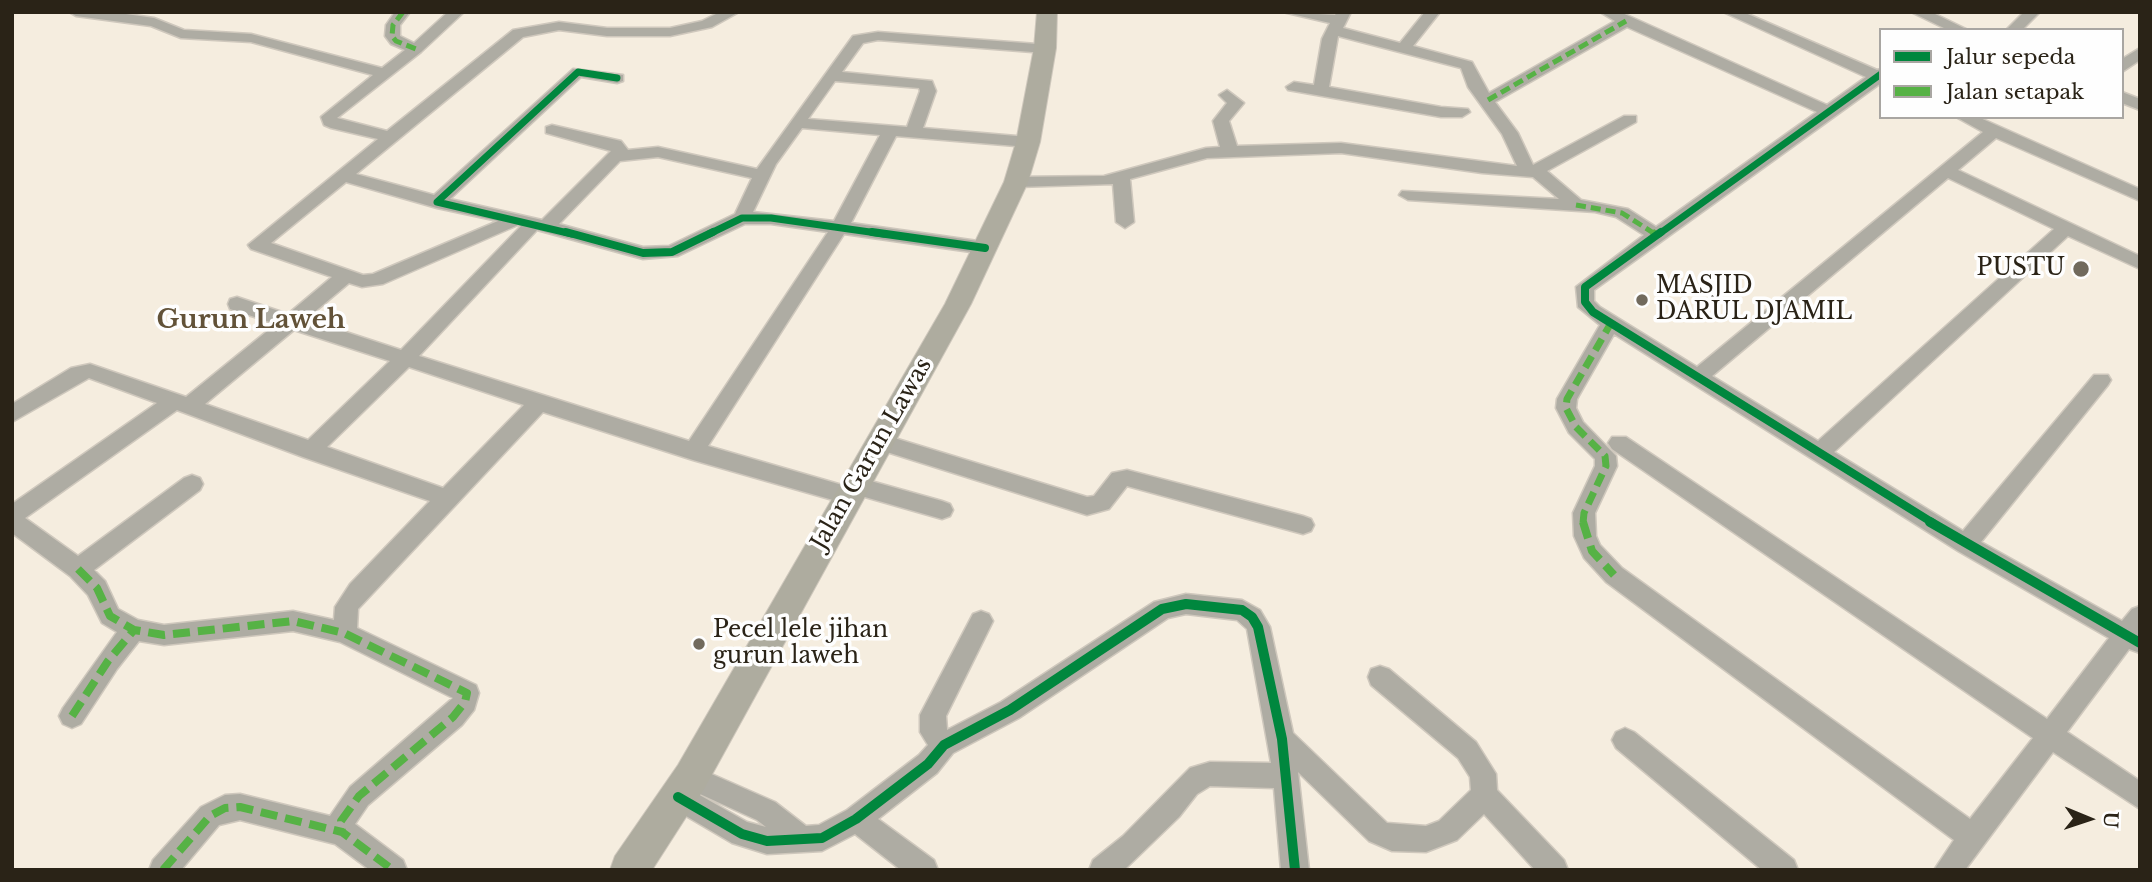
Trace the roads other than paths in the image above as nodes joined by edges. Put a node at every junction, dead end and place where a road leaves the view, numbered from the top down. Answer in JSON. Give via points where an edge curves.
{"nodes":[{"id":1,"x":76,"y":12,"type":"edge"},
{"id":2,"x":402,"y":12,"type":"edge"},
{"id":3,"x":457,"y":12,"type":"edge"},
{"id":4,"x":732,"y":12,"type":"edge"},
{"id":5,"x":1047,"y":12,"type":"edge"},
{"id":6,"x":1290,"y":12,"type":"edge"},
{"id":7,"x":1433,"y":12,"type":"edge"},
{"id":8,"x":1607,"y":12,"type":"edge"},
{"id":9,"x":1730,"y":12,"type":"edge"},
{"id":10,"x":1918,"y":12,"type":"edge"},
{"id":11,"x":2033,"y":12,"type":"edge"},
{"id":12,"x":118,"y":15,"type":"edge"},
{"id":13,"x":1338,"y":21,"type":"edge"},
{"id":14,"x":1626,"y":21,"type":"junction"},
{"id":15,"x":1941,"y":27,"type":"edge"},
{"id":16,"x":2015,"y":28,"type":"edge"},
{"id":17,"x":1045,"y":48,"type":"junction"},
{"id":18,"x":1403,"y":48,"type":"junction"},
{"id":19,"x":416,"y":49,"type":"junction"},
{"id":20,"x":2139,"y":53,"type":"edge"},
{"id":21,"x":2124,"y":65,"type":"edge"},
{"id":22,"x":382,"y":74,"type":"junction"},
{"id":23,"x":831,"y":76,"type":"junction"},
{"id":24,"x":1879,"y":76,"type":"edge"},
{"id":25,"x":1879,"y":77,"type":"edge"},
{"id":26,"x":617,"y":78,"type":"dead end"},
{"id":27,"x":1294,"y":87,"type":"dead end"},
{"id":28,"x":1321,"y":90,"type":"junction"},
{"id":29,"x":1227,"y":95,"type":"dead end"},
{"id":30,"x":2124,"y":98,"type":"edge"},
{"id":31,"x":1488,"y":100,"type":"junction"},
{"id":32,"x":2140,"y":105,"type":"edge"},
{"id":33,"x":1827,"y":111,"type":"junction"},
{"id":34,"x":1462,"y":112,"type":"dead end"},
{"id":35,"x":1968,"y":119,"type":"edge"},
{"id":36,"x":1630,"y":120,"type":"dead end"},
{"id":37,"x":798,"y":123,"type":"junction"},
{"id":38,"x":552,"y":130,"type":"dead end"},
{"id":39,"x":890,"y":131,"type":"junction"},
{"id":40,"x":1994,"y":131,"type":"junction"},
{"id":41,"x":913,"y":133,"type":"junction"},
{"id":42,"x":393,"y":137,"type":"junction"},
{"id":43,"x":1028,"y":142,"type":"junction"},
{"id":44,"x":1230,"y":152,"type":"junction"},
{"id":45,"x":617,"y":156,"type":"junction"},
{"id":46,"x":1532,"y":171,"type":"junction"},
{"id":47,"x":1946,"y":171,"type":"junction"},
{"id":48,"x":761,"y":175,"type":"junction"},
{"id":49,"x":345,"y":176,"type":"junction"},
{"id":50,"x":1121,"y":178,"type":"junction"},
{"id":51,"x":1016,"y":182,"type":"junction"},
{"id":52,"x":1408,"y":195,"type":"dead end"},
{"id":53,"x":2140,"y":196,"type":"edge"},
{"id":54,"x":437,"y":202,"type":"junction"},
{"id":55,"x":1576,"y":205,"type":"junction"},
{"id":56,"x":741,"y":218,"type":"junction"},
{"id":57,"x":1125,"y":222,"type":"dead end"},
{"id":58,"x":532,"y":223,"type":"junction"},
{"id":59,"x":840,"y":227,"type":"junction"},
{"id":60,"x":2065,"y":229,"type":"junction"},
{"id":61,"x":1655,"y":234,"type":"junction"},
{"id":62,"x":985,"y":248,"type":"junction"},
{"id":63,"x":2140,"y":263,"type":"edge"},
{"id":64,"x":346,"y":276,"type":"junction"},
{"id":65,"x":237,"y":304,"type":"dead end"},
{"id":66,"x":292,"y":321,"type":"junction"},
{"id":67,"x":1611,"y":323,"type":"junction"},
{"id":68,"x":406,"y":358,"type":"junction"},
{"id":69,"x":1698,"y":377,"type":"junction"},
{"id":70,"x":2101,"y":380,"type":"dead end"},
{"id":71,"x":183,"y":402,"type":"junction"},
{"id":72,"x":539,"y":403,"type":"junction"},
{"id":73,"x":12,"y":414,"type":"edge"},
{"id":74,"x":878,"y":441,"type":"junction"},
{"id":75,"x":1619,"y":443,"type":"dead end"},
{"id":76,"x":310,"y":451,"type":"junction"},
{"id":77,"x":693,"y":452,"type":"junction"},
{"id":78,"x":1819,"y":453,"type":"junction"},
{"id":79,"x":192,"y":484,"type":"dead end"},
{"id":80,"x":850,"y":490,"type":"junction"},
{"id":81,"x":446,"y":498,"type":"junction"},
{"id":82,"x":942,"y":510,"type":"dead end"},
{"id":83,"x":12,"y":518,"type":"edge"},
{"id":84,"x":1303,"y":525,"type":"dead end"},
{"id":85,"x":1966,"y":544,"type":"junction"},
{"id":86,"x":78,"y":569,"type":"junction"},
{"id":87,"x":981,"y":621,"type":"dead end"},
{"id":88,"x":134,"y":630,"type":"junction"},
{"id":89,"x":2135,"y":631,"type":"edge"},
{"id":90,"x":344,"y":633,"type":"junction"},
{"id":91,"x":1380,"y":677,"type":"dead end"},
{"id":92,"x":72,"y":716,"type":"dead end"},
{"id":93,"x":2049,"y":732,"type":"junction"},
{"id":94,"x":1282,"y":739,"type":"junction"},
{"id":95,"x":1625,"y":740,"type":"dead end"},
{"id":96,"x":944,"y":745,"type":"junction"},
{"id":97,"x":1286,"y":776,"type":"junction"},
{"id":98,"x":685,"y":787,"type":"junction"},
{"id":99,"x":1484,"y":795,"type":"junction"},
{"id":100,"x":2140,"y":796,"type":"edge"},
{"id":101,"x":856,"y":819,"type":"junction"},
{"id":102,"x":342,"y":832,"type":"junction"},
{"id":103,"x":1973,"y":838,"type":"junction"},
{"id":104,"x":163,"y":870,"type":"edge"},
{"id":105,"x":393,"y":870,"type":"edge"},
{"id":106,"x":629,"y":870,"type":"edge"},
{"id":107,"x":924,"y":870,"type":"edge"},
{"id":108,"x":1103,"y":870,"type":"edge"},
{"id":109,"x":1295,"y":870,"type":"edge"},
{"id":110,"x":1554,"y":870,"type":"edge"},
{"id":111,"x":1784,"y":870,"type":"edge"},
{"id":112,"x":1948,"y":870,"type":"edge"}],
"edges":[{"from":1,"to":12,"type":"street"},
{"from":2,"to":19,"type":"street","via":[[393,25],[393,36]]},
{"from":3,"to":19,"type":"street"},
{"from":4,"to":42,"type":"street","via":[[707,24],[670,32],[559,26],[518,33]]},
{"from":5,"to":17,"type":"main road","name":"Jalan Garun Lawas"},
{"from":6,"to":13,"type":"street"},
{"from":7,"to":18,"type":"street"},
{"from":8,"to":14,"type":"street"},
{"from":9,"to":24,"type":"street"},
{"from":10,"to":15,"type":"street"},
{"from":11,"to":16,"type":"street"},
{"from":12,"to":22,"type":"street","via":[[154,22],[181,34],[251,38]]},
{"from":13,"to":18,"type":"street"},
{"from":13,"to":28,"type":"street"},
{"from":14,"to":31,"type":"street"},
{"from":14,"to":33,"type":"street"},
{"from":17,"to":23,"type":"street","via":[[864,37],[852,44]]},
{"from":17,"to":43,"type":"main road","name":"Jalan Garun Lawas"},
{"from":18,"to":31,"type":"street","via":[[1465,63]]},
{"from":19,"to":22,"type":"street"},
{"from":20,"to":21,"type":"street"},
{"from":22,"to":42,"type":"street","via":[[337,108],[329,120]]},
{"from":23,"to":37,"type":"street"},
{"from":23,"to":41,"type":"street","via":[[925,83],[928,91]]},
{"from":25,"to":33,"type":"street"},
{"from":26,"to":54,"type":"street","via":[[578,72]]},
{"from":27,"to":28,"type":"street"},
{"from":28,"to":34,"type":"street"},
{"from":29,"to":44,"type":"street","via":[[1236,102],[1221,121]]},
{"from":30,"to":32,"type":"street"},
{"from":31,"to":46,"type":"street"},
{"from":33,"to":61,"type":"street"},
{"from":35,"to":40,"type":"street"},
{"from":36,"to":46,"type":"street"},
{"from":37,"to":39,"type":"street"},
{"from":37,"to":48,"type":"street"},
{"from":38,"to":45,"type":"street","via":[[617,146]]},
{"from":39,"to":41,"type":"street"},
{"from":39,"to":59,"type":"street"},
{"from":40,"to":47,"type":"street"},
{"from":40,"to":53,"type":"street"},
{"from":41,"to":43,"type":"street"},
{"from":42,"to":49,"type":"street"},
{"from":43,"to":51,"type":"main road","name":"Jalan Garun Lawas"},
{"from":44,"to":46,"type":"street","via":[[1341,148]]},
{"from":44,"to":50,"type":"street","via":[[1189,157]]},
{"from":45,"to":48,"type":"street","via":[[650,151]]},
{"from":45,"to":58,"type":"street"},
{"from":46,"to":55,"type":"street"},
{"from":47,"to":60,"type":"street"},
{"from":47,"to":69,"type":"street"},
{"from":48,"to":56,"type":"street"},
{"from":49,"to":54,"type":"street"},
{"from":49,"to":64,"type":"street","via":[[257,245]]},
{"from":50,"to":51,"type":"street"},
{"from":50,"to":57,"type":"street"},
{"from":51,"to":62,"type":"main road","name":"Jalan Garun Lawas"},
{"from":52,"to":55,"type":"street"},
{"from":54,"to":58,"type":"street"},
{"from":55,"to":61,"type":"street","via":[[1622,213]]},
{"from":56,"to":58,"type":"street","via":[[663,253],[632,251]]},
{"from":56,"to":59,"type":"street"},
{"from":58,"to":64,"type":"street","via":[[385,278],[362,281]]},
{"from":58,"to":68,"type":"street"},
{"from":59,"to":62,"type":"street"},
{"from":59,"to":77,"type":"street"},
{"from":60,"to":63,"type":"street"},
{"from":60,"to":78,"type":"street"},
{"from":61,"to":67,"type":"street","via":[[1585,287],[1585,303]]},
{"from":62,"to":74,"type":"main road","name":"Jalan Garun Lawas","via":[[958,304]]},
{"from":64,"to":66,"type":"street"},
{"from":65,"to":66,"type":"street"},
{"from":66,"to":68,"type":"street"},
{"from":66,"to":71,"type":"street"},
{"from":67,"to":69,"type":"street"},
{"from":67,"to":103,"type":"street","via":[[1566,408],[1576,427],[1605,456],[1606,466],[1584,513],[1585,536],[1592,551],[1614,575]]},
{"from":68,"to":72,"type":"street"},
{"from":68,"to":76,"type":"street"},
{"from":69,"to":78,"type":"street"},
{"from":70,"to":85,"type":"street"},
{"from":71,"to":73,"type":"street","via":[[85,370]]},
{"from":71,"to":76,"type":"street"},
{"from":71,"to":83,"type":"street"},
{"from":72,"to":77,"type":"street"},
{"from":72,"to":81,"type":"street"},
{"from":74,"to":80,"type":"main road","name":"Jalan Garun Lawas"},
{"from":74,"to":84,"type":"street","via":[[1087,506],[1101,503],[1116,483],[1127,478]]},
{"from":75,"to":93,"type":"street"},
{"from":76,"to":81,"type":"street"},
{"from":77,"to":80,"type":"street"},
{"from":78,"to":85,"type":"street"},
{"from":79,"to":86,"type":"street"},
{"from":80,"to":82,"type":"street"},
{"from":80,"to":98,"type":"main road","name":"Jalan Garun Lawas"},
{"from":81,"to":90,"type":"street","via":[[352,599]]},
{"from":83,"to":86,"type":"street"},
{"from":85,"to":89,"type":"street"},
{"from":86,"to":88,"type":"street","via":[[97,588],[110,616]]},
{"from":87,"to":96,"type":"street","via":[[933,715],[933,732]]},
{"from":88,"to":90,"type":"street","via":[[164,635],[283,620]]},
{"from":88,"to":92,"type":"street"},
{"from":89,"to":93,"type":"street"},
{"from":90,"to":102,"type":"street","via":[[468,696],[453,717],[359,796],[341,821]]},
{"from":91,"to":99,"type":"street","via":[[1476,761],[1483,774]]},
{"from":93,"to":100,"type":"street"},
{"from":93,"to":103,"type":"street"},
{"from":94,"to":96,"type":"street","via":[[1258,626],[1252,617],[1242,610],[1185,604],[1162,609],[1010,710]]},
{"from":94,"to":97,"type":"street"},
{"from":94,"to":99,"type":"street","via":[[1378,832],[1392,838],[1426,839],[1448,831]]},
{"from":95,"to":111,"type":"street"},
{"from":96,"to":101,"type":"street","via":[[928,764]]},
{"from":97,"to":108,"type":"street","via":[[1199,777]]},
{"from":97,"to":109,"type":"street"},
{"from":98,"to":101,"type":"street","via":[[743,834],[766,841],[822,838]]},
{"from":98,"to":106,"type":"main road","name":"Jalan Garun Lawas"},
{"from":99,"to":110,"type":"street"},
{"from":101,"to":107,"type":"street"},
{"from":102,"to":104,"type":"street","via":[[240,807],[225,808],[210,816]]},
{"from":102,"to":105,"type":"street"},
{"from":103,"to":112,"type":"street"}]}
